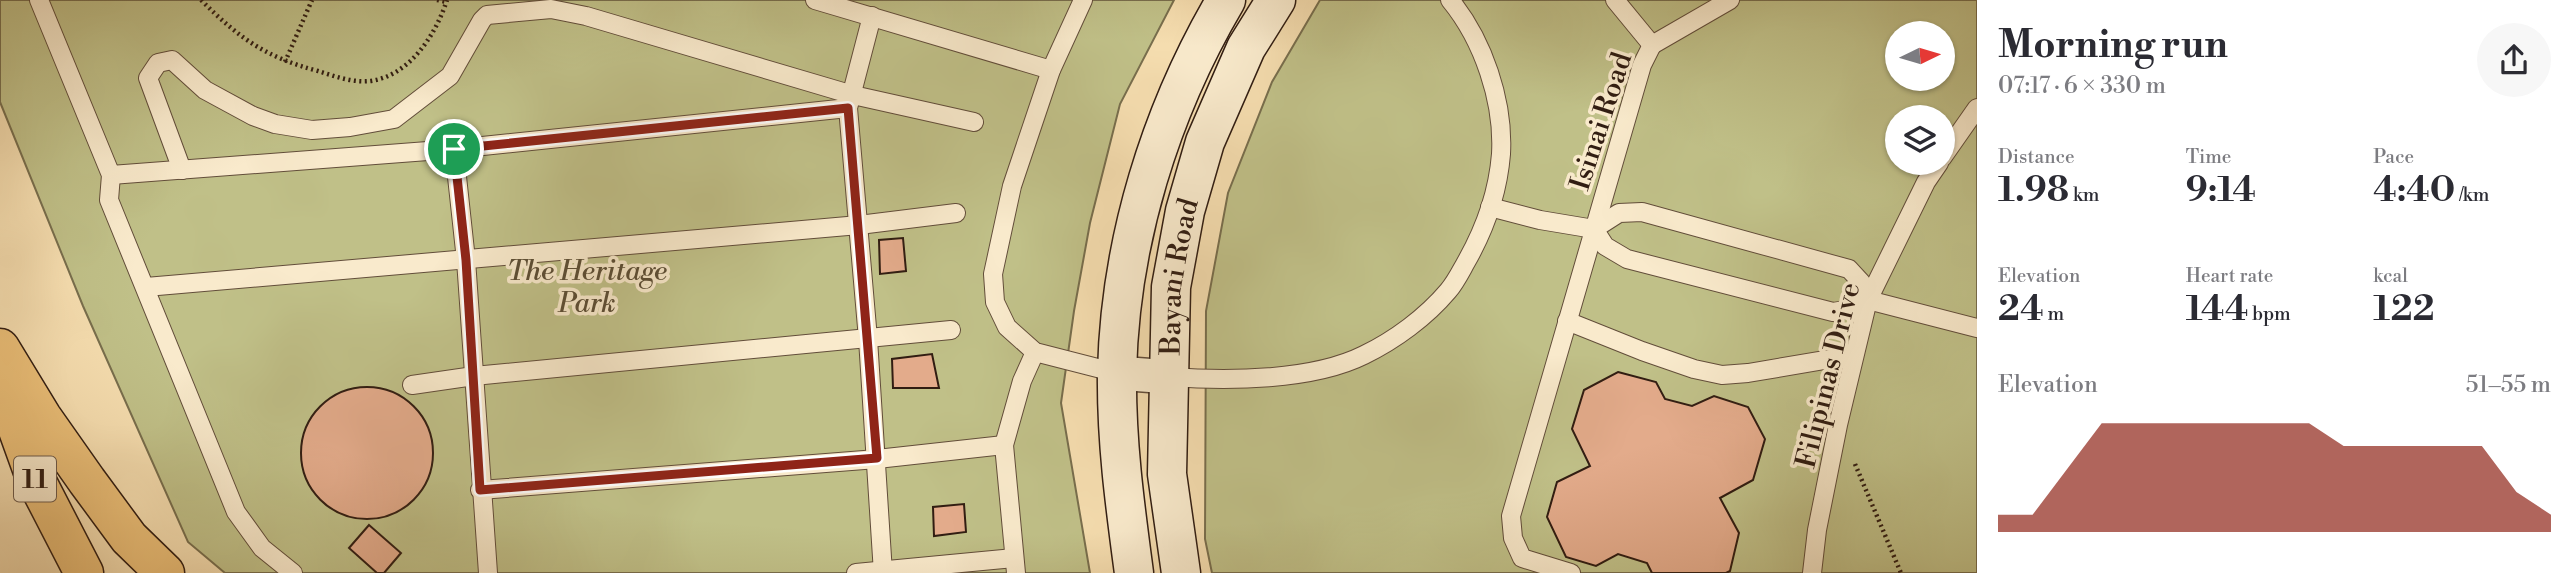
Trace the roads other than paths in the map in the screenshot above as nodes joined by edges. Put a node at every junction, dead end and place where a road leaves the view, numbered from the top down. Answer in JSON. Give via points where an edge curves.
{"nodes":[{"id":1,"x":38,"y":0,"type":"edge"},
{"id":2,"x":815,"y":0,"type":"edge"},
{"id":3,"x":1083,"y":0,"type":"edge"},
{"id":4,"x":1226,"y":0,"type":"edge"},
{"id":5,"x":1276,"y":0,"type":"edge"},
{"id":6,"x":1450,"y":0,"type":"edge"},
{"id":7,"x":1615,"y":0,"type":"edge"},
{"id":8,"x":1730,"y":0,"type":"edge"},
{"id":9,"x":872,"y":16,"type":"junction"},
{"id":10,"x":1652,"y":45,"type":"junction"},
{"id":11,"x":1051,"y":70,"type":"junction"},
{"id":12,"x":850,"y":102,"type":"junction"},
{"id":13,"x":1977,"y":108,"type":"edge"},
{"id":14,"x":974,"y":122,"type":"dead end"},
{"id":15,"x":350,"y":127,"type":"junction"},
{"id":16,"x":1955,"y":139,"type":"edge"},
{"id":17,"x":454,"y":149,"type":"junction"},
{"id":18,"x":349,"y":157,"type":"junction"},
{"id":19,"x":182,"y":170,"type":"junction"},
{"id":20,"x":111,"y":175,"type":"junction"},
{"id":21,"x":1931,"y":175,"type":"edge"},
{"id":22,"x":1490,"y":207,"type":"junction"},
{"id":23,"x":956,"y":213,"type":"dead end"},
{"id":24,"x":859,"y":225,"type":"junction"},
{"id":25,"x":1594,"y":229,"type":"junction"},
{"id":26,"x":466,"y":260,"type":"junction"},
{"id":27,"x":146,"y":288,"type":"junction"},
{"id":28,"x":1868,"y":300,"type":"junction"},
{"id":29,"x":1567,"y":321,"type":"junction"},
{"id":30,"x":1977,"y":328,"type":"edge"},
{"id":31,"x":951,"y":330,"type":"dead end"},
{"id":32,"x":868,"y":339,"type":"junction"},
{"id":33,"x":0,"y":348,"type":"edge"},
{"id":34,"x":1035,"y":352,"type":"junction"},
{"id":35,"x":1854,"y":355,"type":"junction"},
{"id":36,"x":1117,"y":373,"type":"junction"},
{"id":37,"x":474,"y":376,"type":"junction"},
{"id":38,"x":1170,"y":377,"type":"junction"},
{"id":39,"x":0,"y":380,"type":"edge"},
{"id":40,"x":412,"y":385,"type":"dead end"},
{"id":41,"x":1004,"y":445,"type":"junction"},
{"id":42,"x":877,"y":458,"type":"junction"},
{"id":43,"x":480,"y":490,"type":"junction"},
{"id":44,"x":1015,"y":566,"type":"edge"},
{"id":45,"x":883,"y":572,"type":"edge"},
{"id":46,"x":84,"y":573,"type":"edge"},
{"id":47,"x":165,"y":573,"type":"edge"},
{"id":48,"x":293,"y":573,"type":"edge"},
{"id":49,"x":488,"y":573,"type":"edge"},
{"id":50,"x":856,"y":573,"type":"edge"},
{"id":51,"x":1134,"y":573,"type":"edge"},
{"id":52,"x":1181,"y":573,"type":"edge"},
{"id":53,"x":1571,"y":573,"type":"edge"},
{"id":54,"x":1812,"y":573,"type":"edge"}],
"edges":[{"from":1,"to":20,"type":"lane"},
{"from":2,"to":9,"type":"lane"},
{"from":3,"to":11,"type":"lane"},
{"from":4,"to":36,"type":"main road","name":"Bayani Road","via":[[1205,36],[1163,133],[1139,209],[1123,289]]},
{"from":5,"to":38,"type":"main road","name":"Bayani Road","via":[[1246,48],[1205,142],[1185,211],[1171,287]]},
{"from":6,"to":22,"type":"lane","via":[[1482,53],[1497,104],[1501,153]]},
{"from":7,"to":10,"type":"lane","name":"Isinai Road"},
{"from":8,"to":10,"type":"lane"},
{"from":9,"to":11,"type":"lane"},
{"from":9,"to":12,"type":"lane"},
{"from":10,"to":25,"type":"lane","name":"Isinai Road","via":[[1642,65]]},
{"from":11,"to":34,"type":"lane","via":[[1012,186],[993,274],[995,302],[1007,327]]},
{"from":12,"to":14,"type":"lane"},
{"from":12,"to":15,"type":"lane","via":[[586,16],[551,9],[487,15],[450,76],[394,119]]},
{"from":12,"to":17,"type":"lane"},
{"from":12,"to":24,"type":"lane"},
{"from":13,"to":16,"type":"lane"},
{"from":15,"to":18,"type":"lane"},
{"from":15,"to":19,"type":"lane","via":[[312,130],[275,124],[205,90],[172,60],[165,61],[158,63],[148,78]]},
{"from":17,"to":18,"type":"lane"},
{"from":17,"to":26,"type":"lane"},
{"from":18,"to":19,"type":"lane"},
{"from":19,"to":20,"type":"lane"},
{"from":20,"to":27,"type":"lane","via":[[109,200]]},
{"from":21,"to":28,"type":"lane","name":"Filipinas Drive"},
{"from":22,"to":25,"type":"lane"},
{"from":22,"to":38,"type":"lane","via":[[1479,240],[1449,290],[1407,330],[1363,356],[1270,377]]},
{"from":23,"to":24,"type":"lane"},
{"from":24,"to":26,"type":"lane"},
{"from":24,"to":32,"type":"lane"},
{"from":25,"to":28,"type":"lane","via":[[1605,246],[1627,260],[1833,312]]},
{"from":25,"to":28,"type":"lane","via":[[1619,214],[1643,212],[1849,270],[1861,282]]},
{"from":25,"to":29,"type":"lane","name":"Isinai Road"},
{"from":26,"to":27,"type":"lane"},
{"from":26,"to":37,"type":"lane"},
{"from":27,"to":48,"type":"lane","via":[[236,512],[262,548]]},
{"from":28,"to":30,"type":"lane"},
{"from":28,"to":35,"type":"lane","name":"Filipinas Drive"},
{"from":29,"to":35,"type":"lane","via":[[1721,375]]},
{"from":29,"to":53,"type":"lane","name":"Isinai Road","via":[[1511,516],[1513,538],[1522,558]]},
{"from":31,"to":32,"type":"lane"},
{"from":32,"to":37,"type":"lane"},
{"from":32,"to":42,"type":"lane"},
{"from":33,"to":47,"type":"main road","via":[[87,481],[130,538]]},
{"from":34,"to":36,"type":"lane"},
{"from":34,"to":41,"type":"lane"},
{"from":35,"to":54,"type":"lane","name":"Filipinas Drive"},
{"from":36,"to":38,"type":"street"},
{"from":36,"to":51,"type":"main road","name":"Bayani Road","via":[[1121,474]]},
{"from":37,"to":40,"type":"lane"},
{"from":37,"to":43,"type":"lane"},
{"from":38,"to":52,"type":"main road","name":"Bayani Road","via":[[1167,474]]},
{"from":39,"to":46,"type":"main road","number":"11","via":[[36,480]]},
{"from":41,"to":42,"type":"lane"},
{"from":41,"to":44,"type":"lane"},
{"from":42,"to":43,"type":"lane"},
{"from":42,"to":45,"type":"lane"},
{"from":43,"to":49,"type":"lane"},
{"from":44,"to":45,"type":"lane"},
{"from":45,"to":50,"type":"lane"}]}
